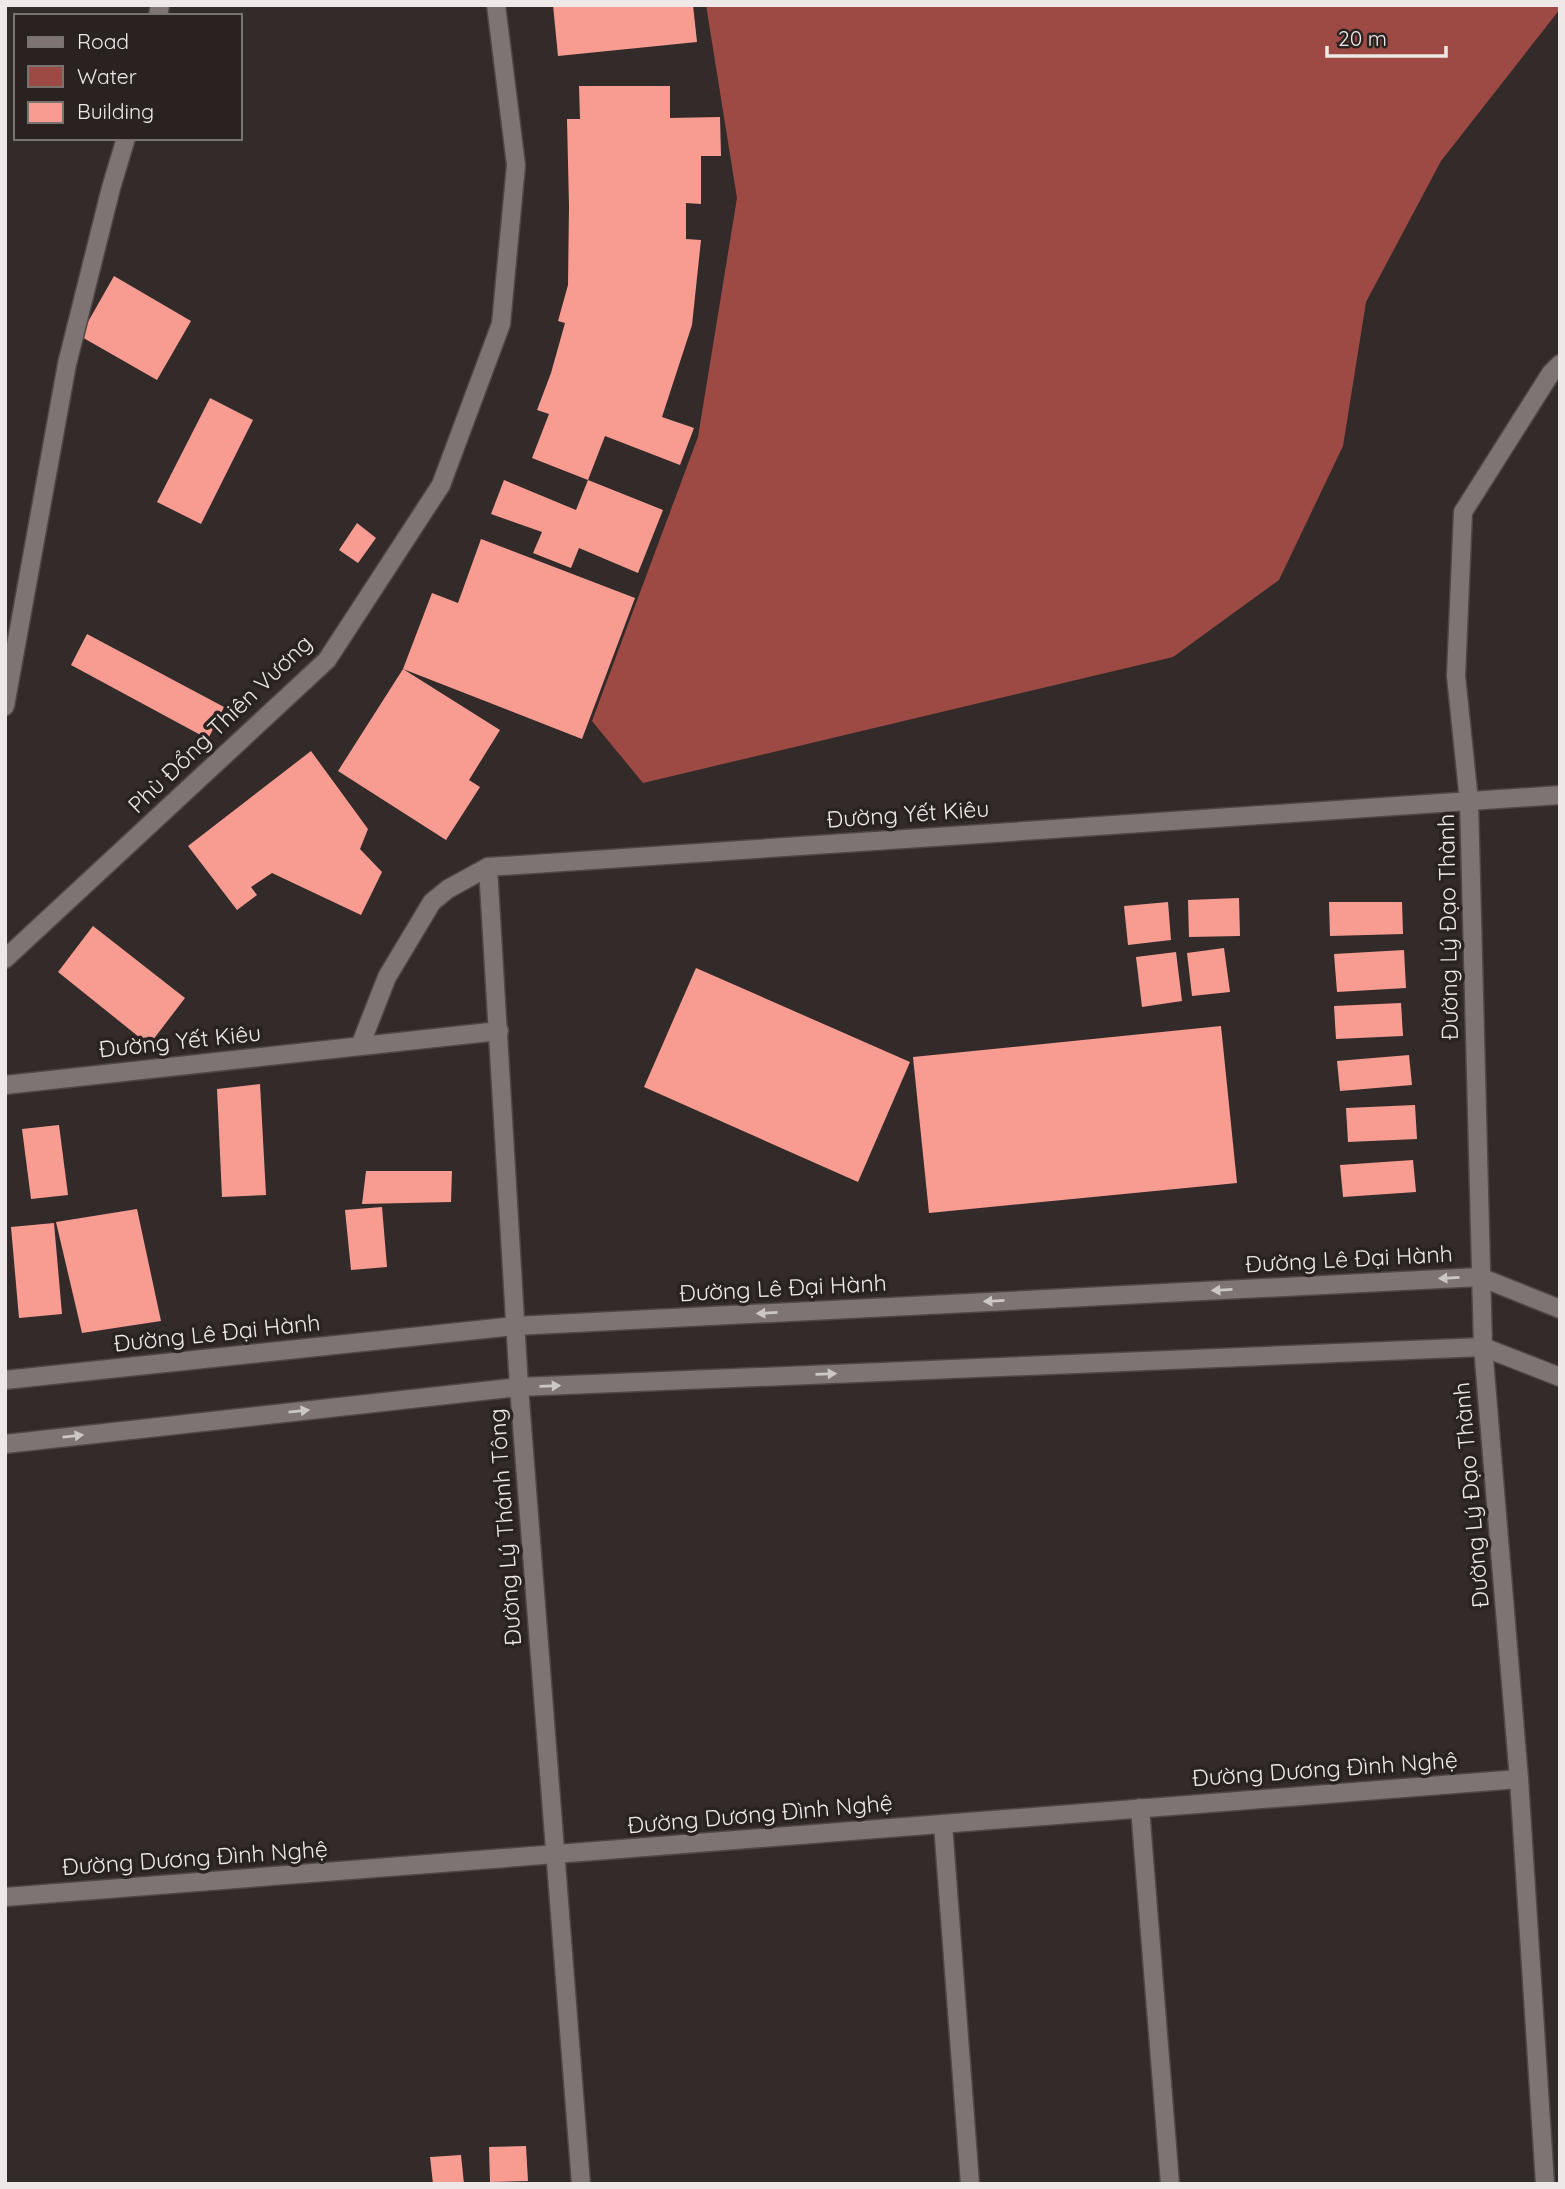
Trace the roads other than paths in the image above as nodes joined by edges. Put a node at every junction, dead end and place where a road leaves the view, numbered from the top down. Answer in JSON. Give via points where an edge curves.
{"nodes":[{"id":1,"x":496,"y":5,"type":"edge"},
{"id":2,"x":124,"y":140,"type":"edge"},
{"id":3,"x":1557,"y":370,"type":"edge"},
{"id":4,"x":5,"y":706,"type":"edge"},
{"id":5,"x":1560,"y":795,"type":"edge"},
{"id":6,"x":1469,"y":801,"type":"junction"},
{"id":7,"x":488,"y":867,"type":"junction"},
{"id":8,"x":5,"y":959,"type":"edge"},
{"id":9,"x":499,"y":1031,"type":"junction"},
{"id":10,"x":360,"y":1046,"type":"junction"},
{"id":11,"x":5,"y":1085,"type":"edge"},
{"id":12,"x":1480,"y":1276,"type":"junction"},
{"id":13,"x":1560,"y":1309,"type":"edge"},
{"id":14,"x":515,"y":1326,"type":"junction"},
{"id":15,"x":1483,"y":1346,"type":"junction"},
{"id":16,"x":1560,"y":1377,"type":"edge"},
{"id":17,"x":5,"y":1380,"type":"edge"},
{"id":18,"x":519,"y":1387,"type":"junction"},
{"id":19,"x":5,"y":1444,"type":"edge"},
{"id":20,"x":1519,"y":1779,"type":"junction"},
{"id":21,"x":1140,"y":1808,"type":"junction"},
{"id":22,"x":943,"y":1824,"type":"junction"},
{"id":23,"x":554,"y":1854,"type":"junction"},
{"id":24,"x":5,"y":1897,"type":"edge"},
{"id":25,"x":581,"y":2184,"type":"edge"},
{"id":26,"x":970,"y":2184,"type":"edge"},
{"id":27,"x":1170,"y":2184,"type":"edge"},
{"id":28,"x":1545,"y":2184,"type":"edge"}],
"edges":[{"from":1,"to":8,"type":"street","name":"Phù Đổng Thiên Vương","via":[[516,165],[501,324],[441,485],[327,660]]},
{"from":2,"to":4,"type":"street","via":[[67,364]]},
{"from":3,"to":6,"type":"street","name":"Đường Lý Đạo Thành","via":[[1464,512],[1456,676]]},
{"from":5,"to":6,"type":"street","name":"Đường Yết Kiêu"},
{"from":6,"to":7,"type":"street","name":"Đường Yết Kiêu"},
{"from":6,"to":12,"type":"street","name":"Đường Lý Đạo Thành"},
{"from":7,"to":9,"type":"street","name":"Đường Lý Thánh Tông"},
{"from":7,"to":10,"type":"street","name":"Đường Yết Kiêu","via":[[432,902],[387,977]]},
{"from":9,"to":10,"type":"street","name":"Đường Yết Kiêu"},
{"from":9,"to":14,"type":"street","name":"Đường Lý Thánh Tông"},
{"from":10,"to":11,"type":"street","name":"Đường Yết Kiêu"},
{"from":12,"to":13,"type":"street","name":"Đường Lê Đại Hành"},
{"from":12,"to":14,"type":"street","name":"Đường Lê Đại Hành","one_way":true},
{"from":12,"to":15,"type":"street","name":"Đường Lý Đạo Thành"},
{"from":14,"to":17,"type":"street","name":"Đường Lê Đại Hành"},
{"from":14,"to":18,"type":"street","name":"Đường Lý Thánh Tông"},
{"from":15,"to":16,"type":"street"},
{"from":18,"to":15,"type":"street","one_way":true},
{"from":15,"to":20,"type":"street","name":"Đường Lý Đạo Thành"},
{"from":19,"to":18,"type":"street","one_way":true},
{"from":18,"to":23,"type":"street","name":"Đường Lý Thánh Tông"},
{"from":20,"to":21,"type":"street","name":"Đường Dương Đình Nghệ"},
{"from":20,"to":28,"type":"street","name":"Đường Lý Đạo Thành"},
{"from":21,"to":22,"type":"street","name":"Đường Dương Đình Nghệ"},
{"from":21,"to":27,"type":"street"},
{"from":22,"to":23,"type":"street","name":"Đường Dương Đình Nghệ"},
{"from":22,"to":26,"type":"street"},
{"from":23,"to":24,"type":"street","name":"Đường Dương Đình Nghệ"},
{"from":23,"to":25,"type":"street","name":"Đường Lý Thánh Tông"}]}
